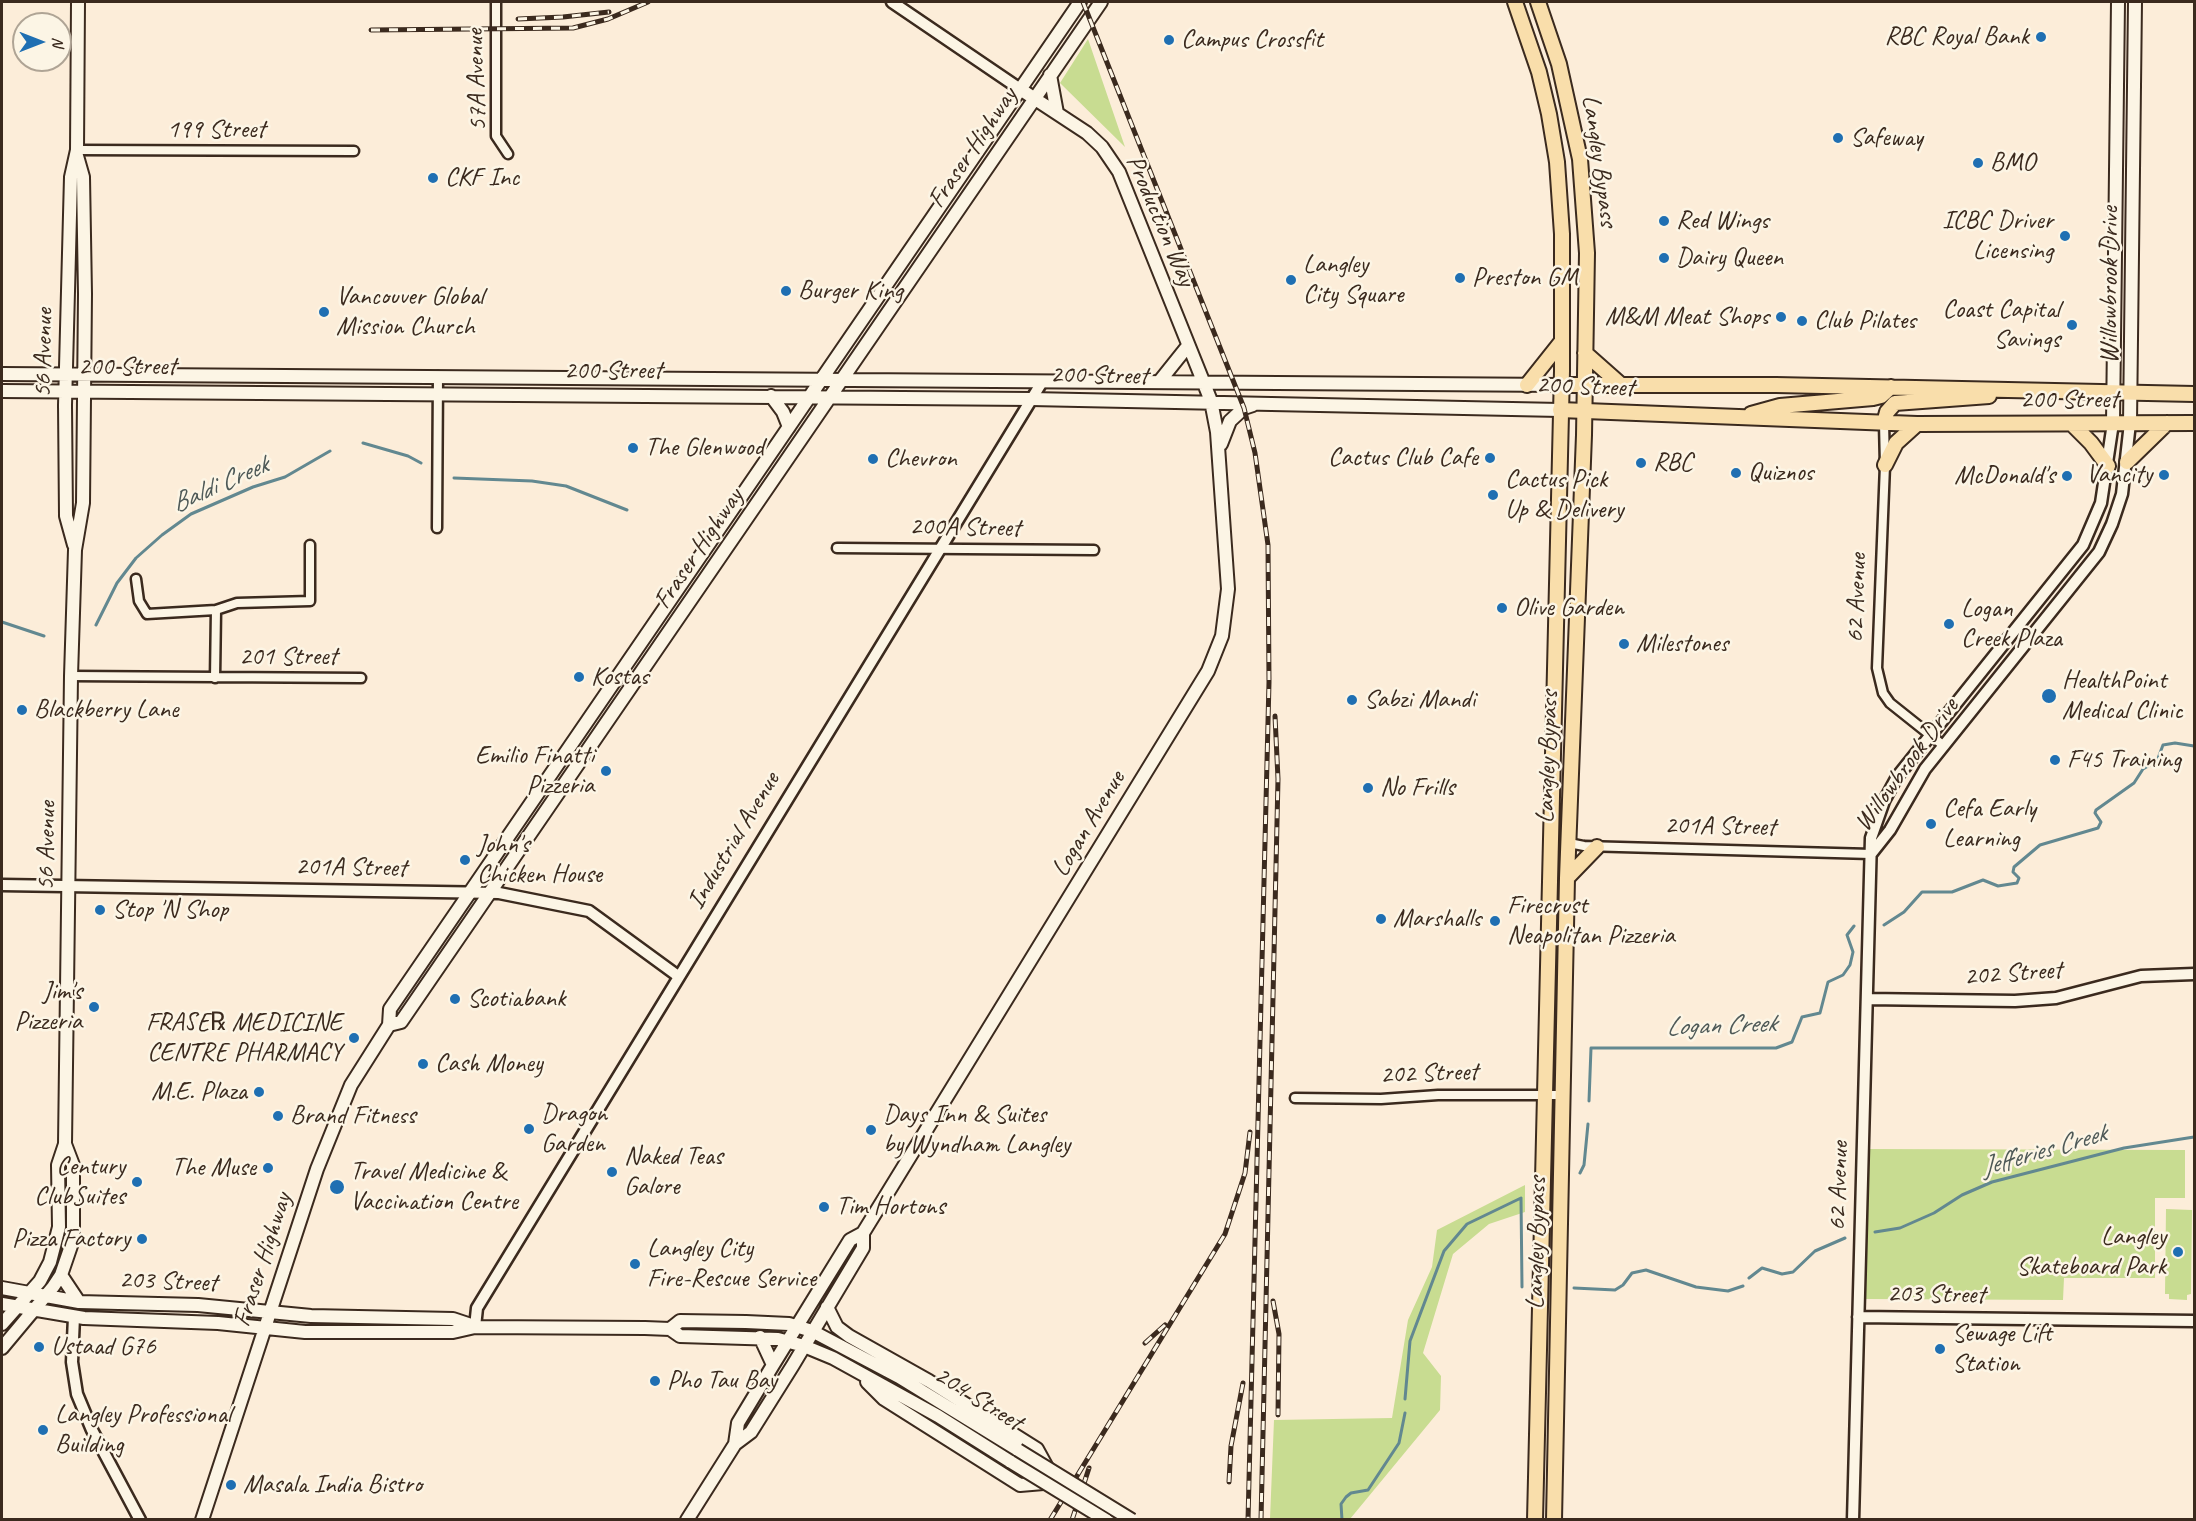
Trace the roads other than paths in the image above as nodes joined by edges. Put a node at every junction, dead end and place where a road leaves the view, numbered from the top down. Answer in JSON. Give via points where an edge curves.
{"nodes":[{"id":1,"x":78,"y":2,"type":"edge"},
{"id":2,"x":496,"y":2,"type":"edge"},
{"id":3,"x":892,"y":2,"type":"edge"},
{"id":4,"x":1080,"y":2,"type":"edge"},
{"id":5,"x":1101,"y":2,"type":"edge"},
{"id":6,"x":1515,"y":2,"type":"edge"},
{"id":7,"x":1538,"y":2,"type":"edge"},
{"id":8,"x":2118,"y":2,"type":"edge"},
{"id":9,"x":2135,"y":2,"type":"edge"},
{"id":10,"x":1050,"y":75,"type":"junction"},
{"id":11,"x":1020,"y":89,"type":"junction"},
{"id":12,"x":1034,"y":99,"type":"junction"},
{"id":13,"x":1057,"y":113,"type":"junction"},
{"id":14,"x":354,"y":151,"type":"dead end"},
{"id":15,"x":77,"y":153,"type":"junction"},
{"id":16,"x":508,"y":154,"type":"dead end"},
{"id":17,"x":68,"y":255,"type":"junction"},
{"id":18,"x":85,"y":268,"type":"junction"},
{"id":19,"x":1562,"y":341,"type":"junction"},
{"id":20,"x":1187,"y":348,"type":"junction"},
{"id":21,"x":1585,"y":353,"type":"junction"},
{"id":22,"x":2,"y":374,"type":"edge"},
{"id":23,"x":66,"y":374,"type":"junction"},
{"id":24,"x":84,"y":374,"type":"junction"},
{"id":25,"x":438,"y":376,"type":"junction"},
{"id":26,"x":822,"y":380,"type":"junction"},
{"id":27,"x":843,"y":380,"type":"junction"},
{"id":28,"x":1041,"y":382,"type":"junction"},
{"id":29,"x":1159,"y":382,"type":"junction"},
{"id":30,"x":1204,"y":383,"type":"junction"},
{"id":31,"x":1620,"y":384,"type":"junction"},
{"id":32,"x":1527,"y":385,"type":"junction"},
{"id":33,"x":1561,"y":385,"type":"junction"},
{"id":34,"x":1585,"y":385,"type":"junction"},
{"id":35,"x":1891,"y":387,"type":"junction"},
{"id":36,"x":2,"y":391,"type":"edge"},
{"id":37,"x":66,"y":391,"type":"junction"},
{"id":38,"x":84,"y":391,"type":"junction"},
{"id":39,"x":2027,"y":391,"type":"junction"},
{"id":40,"x":2114,"y":392,"type":"junction"},
{"id":41,"x":2132,"y":392,"type":"junction"},
{"id":42,"x":438,"y":394,"type":"junction"},
{"id":43,"x":2194,"y":394,"type":"edge"},
{"id":44,"x":771,"y":396,"type":"junction"},
{"id":45,"x":811,"y":396,"type":"junction"},
{"id":46,"x":831,"y":397,"type":"junction"},
{"id":47,"x":1031,"y":399,"type":"junction"},
{"id":48,"x":1211,"y":401,"type":"junction"},
{"id":49,"x":1253,"y":405,"type":"junction"},
{"id":50,"x":1560,"y":410,"type":"junction"},
{"id":51,"x":1584,"y":411,"type":"junction"},
{"id":52,"x":1738,"y":417,"type":"junction"},
{"id":53,"x":1884,"y":423,"type":"junction"},
{"id":54,"x":2113,"y":423,"type":"junction"},
{"id":55,"x":2130,"y":423,"type":"junction"},
{"id":56,"x":2167,"y":423,"type":"junction"},
{"id":57,"x":2194,"y":423,"type":"edge"},
{"id":58,"x":1917,"y":424,"type":"junction"},
{"id":59,"x":2072,"y":424,"type":"junction"},
{"id":60,"x":789,"y":427,"type":"junction"},
{"id":61,"x":1218,"y":454,"type":"junction"},
{"id":62,"x":2127,"y":462,"type":"junction"},
{"id":63,"x":1885,"y":465,"type":"junction"},
{"id":64,"x":2108,"y":466,"type":"junction"},
{"id":65,"x":436,"y":528,"type":"dead end"},
{"id":66,"x":310,"y":545,"type":"dead end"},
{"id":67,"x":837,"y":548,"type":"dead end"},
{"id":68,"x":75,"y":549,"type":"junction"},
{"id":69,"x":939,"y":549,"type":"junction"},
{"id":70,"x":1094,"y":550,"type":"dead end"},
{"id":71,"x":136,"y":579,"type":"dead end"},
{"id":72,"x":216,"y":610,"type":"junction"},
{"id":73,"x":71,"y":676,"type":"junction"},
{"id":74,"x":215,"y":678,"type":"junction"},
{"id":75,"x":361,"y":678,"type":"dead end"},
{"id":76,"x":1931,"y":735,"type":"junction"},
{"id":77,"x":1944,"y":746,"type":"junction"},
{"id":78,"x":1551,"y":828,"type":"junction"},
{"id":79,"x":1569,"y":843,"type":"junction"},
{"id":80,"x":1597,"y":847,"type":"junction"},
{"id":81,"x":1871,"y":854,"type":"junction"},
{"id":82,"x":1568,"y":878,"type":"junction"},
{"id":83,"x":2,"y":885,"type":"edge"},
{"id":84,"x":69,"y":887,"type":"junction"},
{"id":85,"x":470,"y":893,"type":"junction"},
{"id":86,"x":490,"y":893,"type":"junction"},
{"id":87,"x":2194,"y":974,"type":"edge"},
{"id":88,"x":678,"y":976,"type":"junction"},
{"id":89,"x":1868,"y":999,"type":"junction"},
{"id":90,"x":389,"y":1025,"type":"junction"},
{"id":91,"x":1545,"y":1095,"type":"junction"},
{"id":92,"x":1564,"y":1095,"type":"junction"},
{"id":93,"x":1295,"y":1098,"type":"dead end"},
{"id":94,"x":65,"y":1144,"type":"junction"},
{"id":95,"x":863,"y":1233,"type":"junction"},
{"id":96,"x":61,"y":1275,"type":"junction"},
{"id":97,"x":2,"y":1288,"type":"edge"},
{"id":98,"x":30,"y":1293,"type":"junction"},
{"id":99,"x":47,"y":1296,"type":"junction"},
{"id":100,"x":79,"y":1302,"type":"junction"},
{"id":101,"x":2,"y":1304,"type":"edge"},
{"id":102,"x":18,"y":1307,"type":"junction"},
{"id":103,"x":827,"y":1307,"type":"junction"},
{"id":104,"x":35,"y":1310,"type":"junction"},
{"id":105,"x":270,"y":1312,"type":"junction"},
{"id":106,"x":74,"y":1317,"type":"junction"},
{"id":107,"x":1858,"y":1317,"type":"junction"},
{"id":108,"x":2194,"y":1321,"type":"edge"},
{"id":109,"x":2,"y":1324,"type":"edge"},
{"id":110,"x":797,"y":1326,"type":"junction"},
{"id":111,"x":475,"y":1327,"type":"junction"},
{"id":112,"x":264,"y":1328,"type":"junction"},
{"id":113,"x":670,"y":1329,"type":"junction"},
{"id":114,"x":812,"y":1331,"type":"junction"},
{"id":115,"x":760,"y":1337,"type":"junction"},
{"id":116,"x":789,"y":1341,"type":"junction"},
{"id":117,"x":804,"y":1346,"type":"junction"},
{"id":118,"x":2,"y":1348,"type":"edge"},
{"id":119,"x":773,"y":1365,"type":"junction"},
{"id":120,"x":858,"y":1372,"type":"junction"},
{"id":121,"x":735,"y":1444,"type":"junction"},
{"id":122,"x":1055,"y":1482,"type":"junction"},
{"id":123,"x":140,"y":1520,"type":"edge"},
{"id":124,"x":202,"y":1520,"type":"edge"},
{"id":125,"x":687,"y":1520,"type":"edge"},
{"id":126,"x":1106,"y":1520,"type":"edge"},
{"id":127,"x":1119,"y":1520,"type":"edge"},
{"id":128,"x":1132,"y":1520,"type":"edge"},
{"id":129,"x":1535,"y":1520,"type":"edge"},
{"id":130,"x":1554,"y":1520,"type":"edge"},
{"id":131,"x":1853,"y":1520,"type":"edge"}],
"edges":[{"from":1,"to":15,"type":"main road","name":"56 Avenue"},
{"from":2,"to":16,"type":"street","name":"57A Avenue","via":[[496,136]]},
{"from":3,"to":11,"type":"street","name":"Production Way"},
{"from":4,"to":11,"type":"main road","name":"Fraser Highway"},
{"from":5,"to":10,"type":"main road","name":"Fraser Highway"},
{"from":6,"to":19,"type":"main road","name":"Langley Bypass","via":[[1539,72],[1557,162]]},
{"from":7,"to":21,"type":"main road","name":"Langley Bypass","via":[[1559,64],[1580,159],[1587,253]]},
{"from":8,"to":40,"type":"main road","name":"Willowbrook Drive"},
{"from":9,"to":41,"type":"main road","name":"Willowbrook Drive"},
{"from":10,"to":12,"type":"main road","name":"Fraser Highway"},
{"from":10,"to":13,"type":"main road"},
{"from":11,"to":12,"type":"main road","name":"Production Way"},
{"from":11,"to":26,"type":"main road","name":"Fraser Highway"},
{"from":12,"to":13,"type":"main road","name":"Production Way"},
{"from":12,"to":27,"type":"main road","name":"Fraser Highway"},
{"from":13,"to":20,"type":"main road","name":"Production Way","via":[[1102,147],[1119,172]]},
{"from":14,"to":15,"type":"street","name":"199 Street"},
{"from":15,"to":17,"type":"main road","name":"56 Avenue","via":[[71,177]]},
{"from":15,"to":18,"type":"main road","name":"56 Avenue","via":[[82,177]]},
{"from":17,"to":18,"type":"main road","via":[[77,256]]},
{"from":17,"to":23,"type":"main road","name":"56 Avenue"},
{"from":18,"to":24,"type":"main road","name":"56 Avenue"},
{"from":19,"to":32,"type":"main road"},
{"from":19,"to":33,"type":"main road","name":"Langley Bypass"},
{"from":20,"to":29,"type":"main road"},
{"from":20,"to":30,"type":"main road","name":"Production Way"},
{"from":21,"to":31,"type":"main road"},
{"from":21,"to":34,"type":"main road","name":"Langley Bypass"},
{"from":22,"to":23,"type":"main road","name":"200 Street"},
{"from":23,"to":24,"type":"main road","name":"200 Street"},
{"from":23,"to":37,"type":"main road","name":"56 Avenue"},
{"from":24,"to":25,"type":"main road","name":"200 Street"},
{"from":24,"to":38,"type":"main road","name":"56 Avenue"},
{"from":25,"to":26,"type":"main road","name":"200 Street"},
{"from":25,"to":42,"type":"street"},
{"from":26,"to":27,"type":"main road","name":"200 Street"},
{"from":26,"to":45,"type":"main road","name":"Fraser Highway"},
{"from":27,"to":28,"type":"main road","name":"200 Street"},
{"from":27,"to":46,"type":"main road","name":"Fraser Highway"},
{"from":28,"to":29,"type":"main road","name":"200 Street"},
{"from":28,"to":47,"type":"street","name":"Industrial Avenue"},
{"from":29,"to":30,"type":"main road","name":"200 Street"},
{"from":30,"to":32,"type":"main road","name":"200 Street"},
{"from":30,"to":48,"type":"main road","name":"Production Way"},
{"from":31,"to":34,"type":"main road","name":"200 Street"},
{"from":31,"to":35,"type":"main road","name":"200 Street"},
{"from":32,"to":33,"type":"main road","name":"200 Street"},
{"from":33,"to":34,"type":"main road","name":"200 Street"},
{"from":33,"to":50,"type":"main road","name":"Langley Bypass"},
{"from":34,"to":51,"type":"main road","name":"Langley Bypass"},
{"from":35,"to":39,"type":"main road","name":"200 Street"},
{"from":35,"to":52,"type":"main road","via":[[1873,398],[1780,406]]},
{"from":36,"to":37,"type":"main road","name":"200 Street"},
{"from":37,"to":38,"type":"main road","name":"200 Street"},
{"from":37,"to":68,"type":"main road","name":"56 Avenue","via":[[66,516]]},
{"from":38,"to":42,"type":"main road","name":"200 Street"},
{"from":38,"to":68,"type":"main road","name":"56 Avenue","via":[[83,503]]},
{"from":39,"to":40,"type":"main road","name":"200 Street"},
{"from":39,"to":53,"type":"main road","via":[[1895,403]]},
{"from":40,"to":41,"type":"main road","name":"200 Street"},
{"from":40,"to":54,"type":"main road","name":"Willowbrook Drive"},
{"from":41,"to":43,"type":"main road","name":"200 Street"},
{"from":41,"to":55,"type":"main road","name":"Willowbrook Drive"},
{"from":42,"to":44,"type":"main road","name":"200 Street"},
{"from":42,"to":65,"type":"street"},
{"from":44,"to":45,"type":"main road","name":"200 Street"},
{"from":44,"to":60,"type":"main road"},
{"from":45,"to":46,"type":"main road","name":"200 Street"},
{"from":45,"to":60,"type":"main road","name":"Fraser Highway"},
{"from":46,"to":47,"type":"main road","name":"200 Street"},
{"from":46,"to":86,"type":"main road","name":"Fraser Highway"},
{"from":47,"to":48,"type":"main road","name":"200 Street"},
{"from":47,"to":69,"type":"street","name":"Industrial Avenue"},
{"from":48,"to":49,"type":"main road","name":"200 Street"},
{"from":48,"to":61,"type":"main road","name":"Logan Avenue"},
{"from":49,"to":50,"type":"main road","name":"200 Street"},
{"from":49,"to":61,"type":"main road","via":[[1230,421]]},
{"from":50,"to":51,"type":"main road","name":"200 Street"},
{"from":50,"to":78,"type":"main road","name":"Langley Bypass"},
{"from":51,"to":52,"type":"main road","name":"200 Street"},
{"from":51,"to":79,"type":"main road","name":"Langley Bypass"},
{"from":52,"to":53,"type":"main road","name":"200 Street"},
{"from":53,"to":58,"type":"main road","name":"200 Street"},
{"from":53,"to":63,"type":"street","name":"62 Avenue"},
{"from":54,"to":55,"type":"main road","name":"200 Street"},
{"from":54,"to":59,"type":"main road","name":"200 Street"},
{"from":54,"to":64,"type":"street","name":"Willowbrook Drive"},
{"from":55,"to":56,"type":"main road","name":"200 Street"},
{"from":55,"to":62,"type":"street","name":"Willowbrook Drive"},
{"from":56,"to":57,"type":"main road","name":"200 Street"},
{"from":56,"to":62,"type":"main road"},
{"from":58,"to":59,"type":"main road","name":"200 Street"},
{"from":58,"to":63,"type":"main road","via":[[1896,443]]},
{"from":59,"to":64,"type":"main road"},
{"from":60,"to":85,"type":"main road","name":"Fraser Highway"},
{"from":61,"to":95,"type":"main road","name":"Logan Avenue","via":[[1228,589],[1227,615],[1215,658]]},
{"from":62,"to":77,"type":"street","name":"Willowbrook Drive","via":[[2118,509],[2094,559]]},
{"from":63,"to":76,"type":"street","name":"62 Avenue","via":[[1877,668],[1883,693],[1890,703]]},
{"from":64,"to":76,"type":"street","name":"Willowbrook Drive","via":[[2101,503],[2078,552]]},
{"from":66,"to":72,"type":"street","name":"201 Street","via":[[310,600],[237,603]]},
{"from":67,"to":69,"type":"street","name":"200A Street"},
{"from":68,"to":73,"type":"main road","name":"56 Avenue"},
{"from":69,"to":70,"type":"street","name":"200A Street"},
{"from":69,"to":88,"type":"street","name":"Industrial Avenue"},
{"from":71,"to":72,"type":"street","name":"201 Street","via":[[139,601],[147,614]]},
{"from":72,"to":74,"type":"street","name":"201 Street"},
{"from":73,"to":74,"type":"street","name":"201 Street"},
{"from":73,"to":84,"type":"main road","name":"56 Avenue"},
{"from":74,"to":75,"type":"street","name":"201 Street"},
{"from":76,"to":77,"type":"street","name":"62 Avenue"},
{"from":76,"to":81,"type":"street","name":"Willowbrook Drive","via":[[1897,777],[1884,801],[1871,838]]},
{"from":77,"to":81,"type":"street","name":"Willowbrook Drive"},
{"from":78,"to":79,"type":"main road"},
{"from":78,"to":91,"type":"main road","name":"Langley Bypass"},
{"from":79,"to":80,"type":"street","name":"201A Street"},
{"from":79,"to":82,"type":"main road","name":"Langley Bypass"},
{"from":80,"to":81,"type":"street","name":"201A Street"},
{"from":80,"to":82,"type":"main road"},
{"from":81,"to":89,"type":"street","name":"62 Avenue"},
{"from":82,"to":92,"type":"main road","name":"Langley Bypass"},
{"from":83,"to":84,"type":"street","name":"201A Street"},
{"from":84,"to":85,"type":"street","name":"201A Street"},
{"from":84,"to":94,"type":"main road","name":"56 Avenue"},
{"from":85,"to":86,"type":"street","name":"201A Street"},
{"from":85,"to":90,"type":"main road","name":"Fraser Highway","via":[[390,1010]]},
{"from":86,"to":88,"type":"street","name":"201A Street","via":[[589,911]]},
{"from":86,"to":90,"type":"main road","name":"Fraser Highway","via":[[401,1022]]},
{"from":87,"to":89,"type":"street","name":"202 Street","via":[[2141,976],[2056,998]]},
{"from":88,"to":111,"type":"street","name":"Industrial Avenue","via":[[477,1308]]},
{"from":89,"to":107,"type":"street","name":"62 Avenue"},
{"from":90,"to":105,"type":"main road","name":"Fraser Highway","via":[[338,1112]]},
{"from":91,"to":92,"type":"street","name":"202 Street"},
{"from":91,"to":93,"type":"street","name":"202 Street"},
{"from":91,"to":129,"type":"main road","name":"Langley Bypass"},
{"from":92,"to":130,"type":"main road","name":"Langley Bypass"},
{"from":94,"to":96,"type":"main road","name":"56 Avenue","via":[[73,1165],[74,1227]]},
{"from":94,"to":98,"type":"main road","name":"56 Avenue","via":[[58,1165],[58,1240],[50,1262]]},
{"from":95,"to":103,"type":"main road","name":"Logan Avenue","via":[[863,1248]]},
{"from":95,"to":110,"type":"main road","name":"Logan Avenue","via":[[850,1240]]},
{"from":96,"to":99,"type":"main road","name":"56 Avenue"},
{"from":96,"to":100,"type":"main road"},
{"from":97,"to":98,"type":"main road","name":"203 Street"},
{"from":98,"to":99,"type":"main road","name":"203 Street"},
{"from":98,"to":102,"type":"main road","name":"56 Avenue"},
{"from":99,"to":100,"type":"main road","name":"203 Street"},
{"from":99,"to":104,"type":"main road","name":"56 Avenue"},
{"from":100,"to":105,"type":"main road","name":"203 Street","via":[[198,1305]]},
{"from":101,"to":102,"type":"main road","name":"203 Street"},
{"from":102,"to":104,"type":"main road","name":"203 Street"},
{"from":102,"to":109,"type":"main road","name":"56 Avenue"},
{"from":103,"to":114,"type":"main road","name":"Logan Avenue"},
{"from":103,"to":122,"type":"main road","via":[[837,1328],[1037,1449]]},
{"from":104,"to":106,"type":"main road","name":"203 Street"},
{"from":104,"to":118,"type":"main road","name":"56 Avenue"},
{"from":105,"to":111,"type":"main road","name":"203 Street","via":[[311,1317],[453,1319]]},
{"from":105,"to":112,"type":"main road","name":"Fraser Highway"},
{"from":106,"to":112,"type":"main road","name":"203 Street"},
{"from":106,"to":123,"type":"street","via":[[72,1362],[77,1394]]},
{"from":107,"to":108,"type":"street","name":"203 Street"},
{"from":107,"to":131,"type":"street","name":"62 Avenue"},
{"from":110,"to":113,"type":"main road","name":"203 Street","via":[[776,1322],[680,1321]]},
{"from":110,"to":114,"type":"main road","name":"204 Street"},
{"from":110,"to":116,"type":"main road","name":"Logan Avenue"},
{"from":111,"to":112,"type":"main road","name":"203 Street","via":[[453,1332],[364,1334]]},
{"from":111,"to":113,"type":"main road","name":"203 Street"},
{"from":112,"to":124,"type":"main road","name":"Fraser Highway"},
{"from":113,"to":115,"type":"main road","name":"203 Street","via":[[680,1336]]},
{"from":114,"to":117,"type":"main road","name":"Logan Avenue"},
{"from":114,"to":128,"type":"main road","name":"204 Street","bridge":true,"via":[[889,1371]]},
{"from":115,"to":116,"type":"main road","name":"203 Street"},
{"from":115,"to":119,"type":"main road"},
{"from":116,"to":117,"type":"main road","name":"204 Street"},
{"from":116,"to":119,"type":"main road","name":"Logan Avenue"},
{"from":117,"to":120,"type":"main road","name":"204 Street"},
{"from":117,"to":121,"type":"main road","name":"Logan Avenue","via":[[751,1432]]},
{"from":119,"to":121,"type":"main road","name":"Logan Avenue","via":[[738,1424]]},
{"from":120,"to":122,"type":"main road","via":[[884,1399],[1020,1485]]},
{"from":120,"to":126,"type":"main road","name":"204 Street","bridge":true,"via":[[938,1416]]},
{"from":121,"to":125,"type":"main road","name":"Logan Avenue"},
{"from":122,"to":127,"type":"street"}]}
